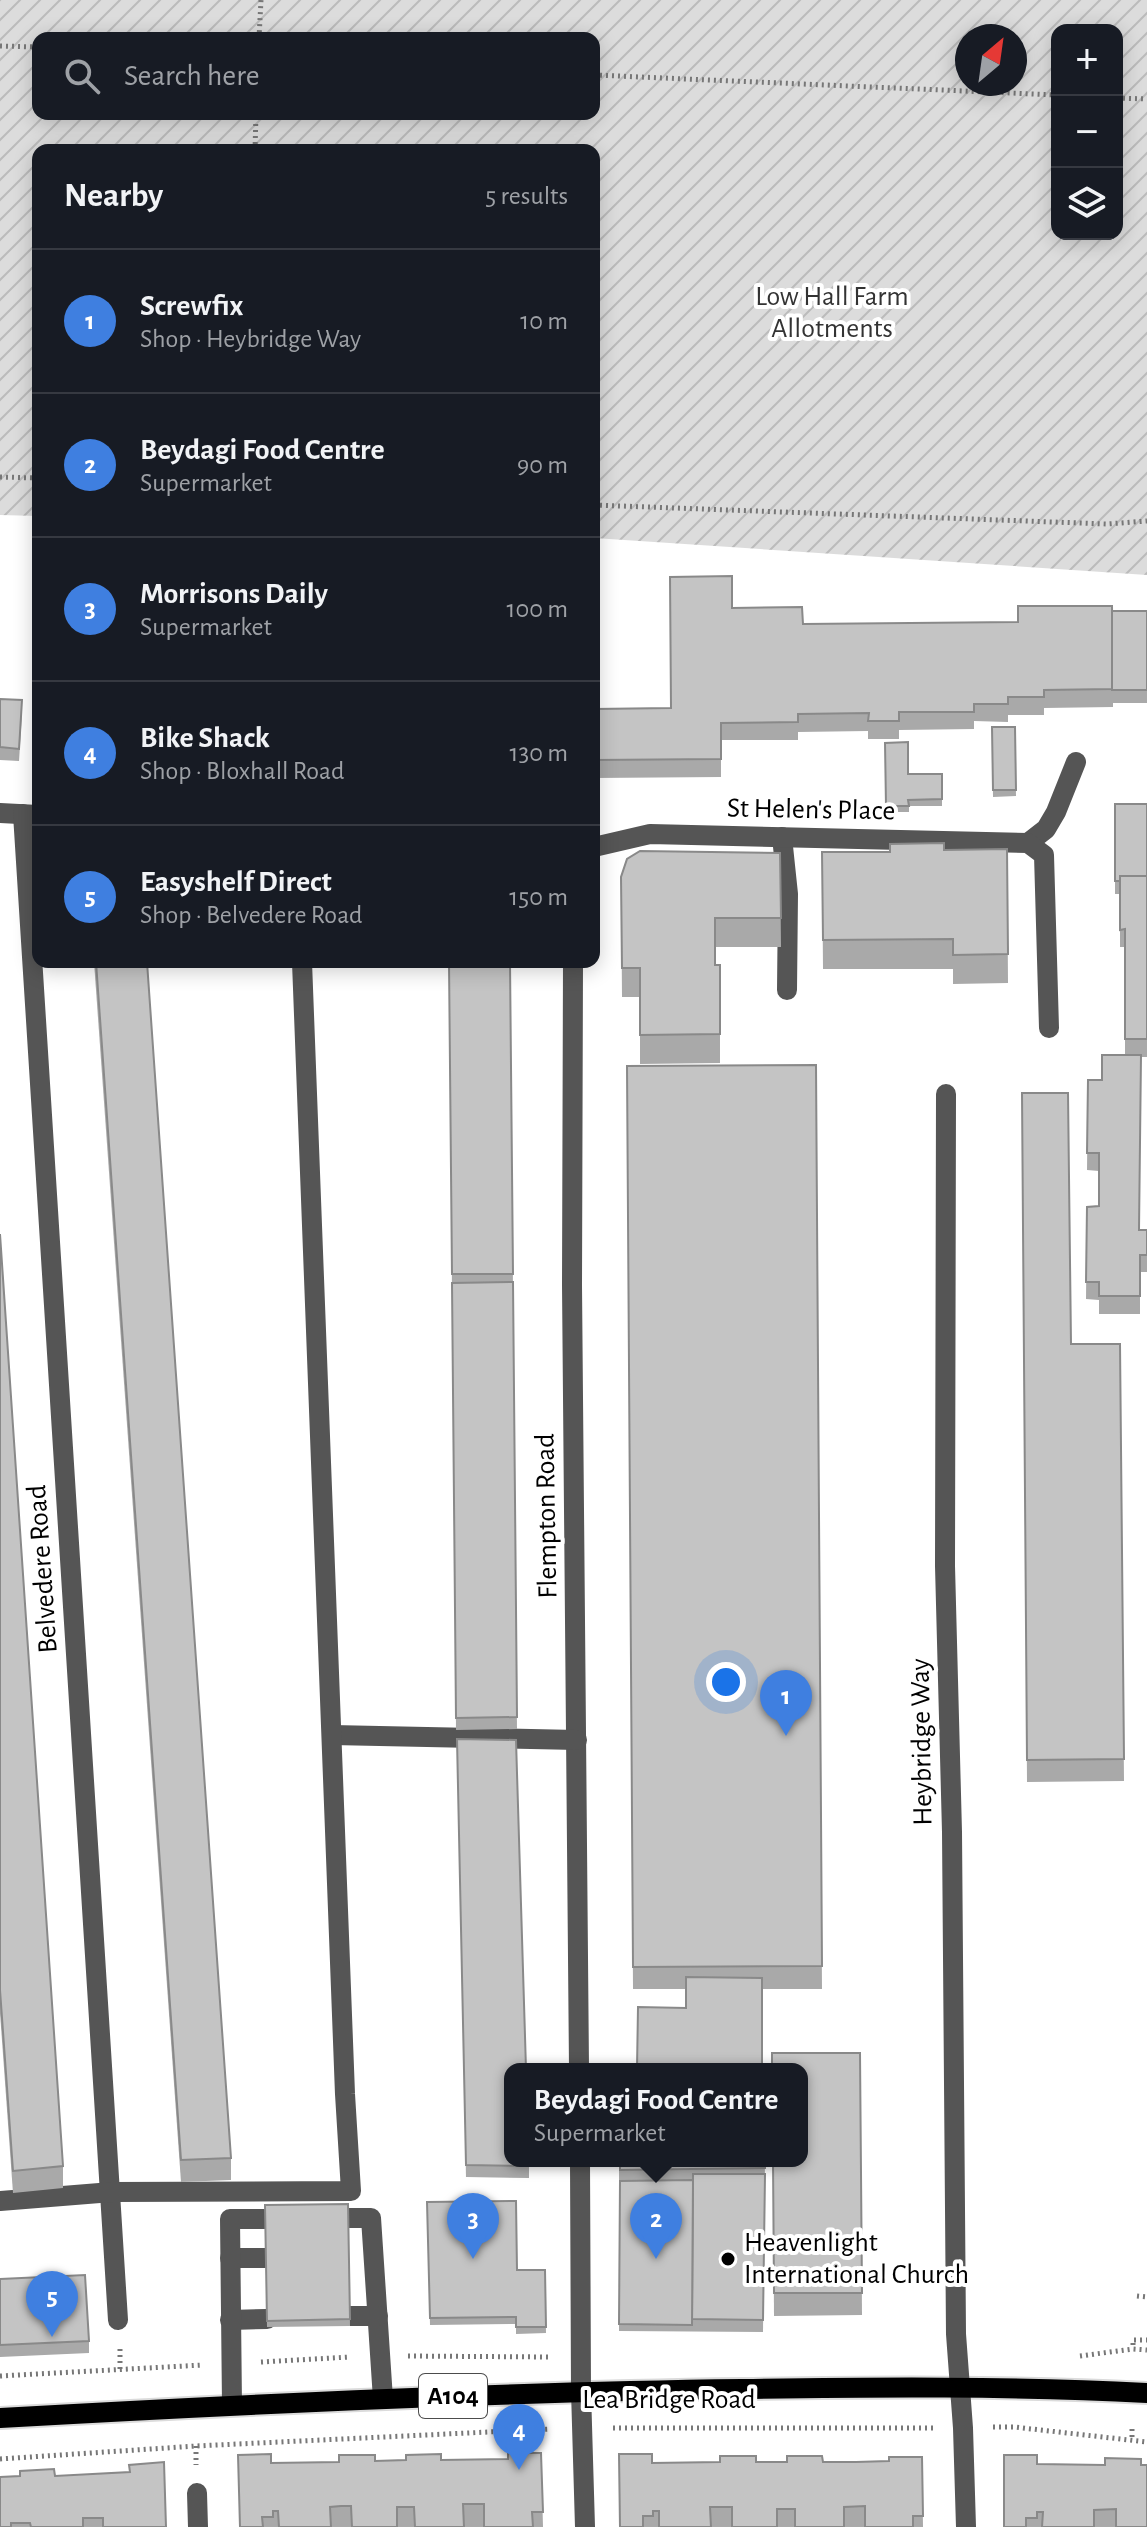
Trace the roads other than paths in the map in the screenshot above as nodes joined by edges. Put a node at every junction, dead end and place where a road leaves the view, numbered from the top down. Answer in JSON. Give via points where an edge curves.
{"nodes":[{"id":1,"x":1076,"y":762,"type":"dead end"},
{"id":2,"x":0,"y":813,"type":"edge"},
{"id":3,"x":30,"y":815,"type":"edge"},
{"id":4,"x":782,"y":837,"type":"junction"},
{"id":5,"x":1028,"y":843,"type":"junction"},
{"id":6,"x":600,"y":846,"type":"edge"},
{"id":7,"x":32,"y":849,"type":"edge"},
{"id":8,"x":39,"y":968,"type":"edge"},
{"id":9,"x":302,"y":968,"type":"edge"},
{"id":10,"x":573,"y":968,"type":"edge"},
{"id":11,"x":787,"y":990,"type":"dead end"},
{"id":12,"x":1049,"y":1028,"type":"dead end"},
{"id":13,"x":946,"y":1094,"type":"dead end"},
{"id":14,"x":332,"y":1735,"type":"junction"},
{"id":15,"x":577,"y":1740,"type":"junction"},
{"id":16,"x":579,"y":2063,"type":"edge"},
{"id":17,"x":580,"y":2167,"type":"edge"},
{"id":18,"x":112,"y":2192,"type":"junction"},
{"id":19,"x":0,"y":2201,"type":"edge"},
{"id":20,"x":348,"y":2218,"type":"edge"},
{"id":21,"x":265,"y":2219,"type":"edge"},
{"id":22,"x":349,"y":2257,"type":"edge"},
{"id":23,"x":230,"y":2258,"type":"junction"},
{"id":24,"x":266,"y":2258,"type":"edge"},
{"id":25,"x":374,"y":2258,"type":"junction"},
{"id":26,"x":350,"y":2316,"type":"edge"},
{"id":27,"x":378,"y":2316,"type":"junction"},
{"id":28,"x":267,"y":2319,"type":"edge"},
{"id":29,"x":118,"y":2320,"type":"dead end"},
{"id":30,"x":230,"y":2320,"type":"junction"},
{"id":31,"x":958,"y":2388,"type":"junction"},
{"id":32,"x":581,"y":2391,"type":"junction"},
{"id":33,"x":1147,"y":2393,"type":"edge"},
{"id":34,"x":383,"y":2399,"type":"junction"},
{"id":35,"x":232,"y":2405,"type":"junction"},
{"id":36,"x":0,"y":2418,"type":"edge"},
{"id":37,"x":197,"y":2493,"type":"dead end"},
{"id":38,"x":198,"y":2527,"type":"edge"},
{"id":39,"x":585,"y":2527,"type":"edge"},
{"id":40,"x":966,"y":2527,"type":"edge"}],
"edges":[{"from":1,"to":5,"type":"street","via":[[1046,829]]},
{"from":2,"to":3,"type":"street"},
{"from":3,"to":7,"type":"street","name":"Belvedere Road"},
{"from":4,"to":5,"type":"street","name":"St Helen's Place"},
{"from":4,"to":6,"type":"street","name":"St Helen's Place","via":[[650,834]]},
{"from":4,"to":11,"type":"street","via":[[788,894]]},
{"from":5,"to":12,"type":"street","via":[[1044,855]]},
{"from":8,"to":18,"type":"street","name":"Belvedere Road"},
{"from":9,"to":14,"type":"street"},
{"from":10,"to":15,"type":"street","name":"Flempton Road"},
{"from":13,"to":31,"type":"street","name":"Heybridge Way","via":[[945,1566]]},
{"from":14,"to":15,"type":"street"},
{"from":14,"to":18,"type":"street","via":[[351,2191]]},
{"from":15,"to":16,"type":"street","name":"Flempton Road"},
{"from":17,"to":32,"type":"street"},
{"from":18,"to":19,"type":"street"},
{"from":18,"to":29,"type":"street","name":"Belvedere Road"},
{"from":20,"to":25,"type":"street","via":[[371,2218]]},
{"from":21,"to":23,"type":"street","via":[[230,2219]]},
{"from":22,"to":25,"type":"street"},
{"from":23,"to":24,"type":"street"},
{"from":23,"to":30,"type":"street"},
{"from":25,"to":27,"type":"street"},
{"from":26,"to":27,"type":"street"},
{"from":27,"to":34,"type":"street"},
{"from":28,"to":30,"type":"street"},
{"from":30,"to":35,"type":"street"},
{"from":31,"to":32,"type":"main road","name":"Lea Bridge Road","number":"A104"},
{"from":31,"to":33,"type":"main road","name":"Lea Bridge Road","number":"A104"},
{"from":31,"to":40,"type":"street","name":"Heybridge Way"},
{"from":32,"to":34,"type":"main road","name":"Lea Bridge Road","number":"A104"},
{"from":32,"to":39,"type":"street"},
{"from":34,"to":35,"type":"main road","name":"Lea Bridge Road","number":"A104"},
{"from":35,"to":36,"type":"main road","name":"Lea Bridge Road","number":"A104"},
{"from":37,"to":38,"type":"street"}]}
